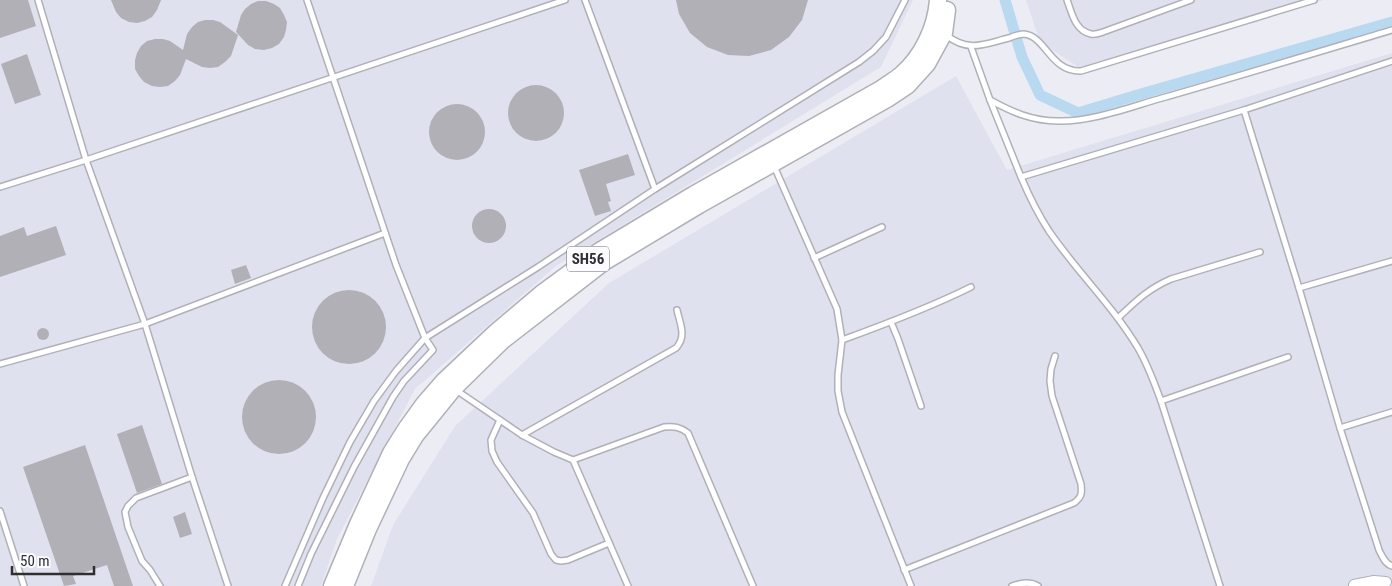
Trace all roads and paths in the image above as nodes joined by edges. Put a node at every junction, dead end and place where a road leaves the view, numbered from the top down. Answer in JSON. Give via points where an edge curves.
{"nodes":[{"id":1,"x":38,"y":0,"type":"edge"},
{"id":2,"x":307,"y":0,"type":"edge"},
{"id":3,"x":565,"y":0,"type":"edge"},
{"id":4,"x":585,"y":0,"type":"edge"},
{"id":5,"x":905,"y":0,"type":"edge"},
{"id":6,"x":938,"y":0,"type":"edge"},
{"id":7,"x":948,"y":0,"type":"edge"},
{"id":8,"x":1067,"y":0,"type":"edge"},
{"id":9,"x":1191,"y":0,"type":"edge"},
{"id":10,"x":1314,"y":0,"type":"edge"},
{"id":11,"x":939,"y":29,"type":"junction"},
{"id":12,"x":1392,"y":30,"type":"edge"},
{"id":13,"x":972,"y":47,"type":"junction"},
{"id":14,"x":1392,"y":61,"type":"edge"},
{"id":15,"x":333,"y":77,"type":"junction"},
{"id":16,"x":990,"y":100,"type":"junction"},
{"id":17,"x":1244,"y":110,"type":"junction"},
{"id":18,"x":86,"y":160,"type":"junction"},
{"id":19,"x":773,"y":163,"type":"junction"},
{"id":20,"x":1021,"y":177,"type":"junction"},
{"id":21,"x":0,"y":187,"type":"edge"},
{"id":22,"x":655,"y":189,"type":"junction"},
{"id":23,"x":882,"y":227,"type":"dead end"},
{"id":24,"x":385,"y":232,"type":"junction"},
{"id":25,"x":1260,"y":252,"type":"dead end"},
{"id":26,"x":814,"y":258,"type":"junction"},
{"id":27,"x":1392,"y":261,"type":"edge"},
{"id":28,"x":970,"y":287,"type":"dead end"},
{"id":29,"x":1299,"y":288,"type":"junction"},
{"id":30,"x":677,"y":310,"type":"dead end"},
{"id":31,"x":1118,"y":318,"type":"junction"},
{"id":32,"x":891,"y":322,"type":"junction"},
{"id":33,"x":145,"y":324,"type":"junction"},
{"id":34,"x":425,"y":338,"type":"junction"},
{"id":35,"x":842,"y":340,"type":"junction"},
{"id":36,"x":1055,"y":356,"type":"dead end"},
{"id":37,"x":1288,"y":357,"type":"dead end"},
{"id":38,"x":0,"y":364,"type":"edge"},
{"id":39,"x":454,"y":388,"type":"junction"},
{"id":40,"x":1161,"y":400,"type":"junction"},
{"id":41,"x":920,"y":406,"type":"dead end"},
{"id":42,"x":1392,"y":412,"type":"edge"},
{"id":43,"x":500,"y":420,"type":"junction"},
{"id":44,"x":1340,"y":428,"type":"junction"},
{"id":45,"x":522,"y":436,"type":"junction"},
{"id":46,"x":573,"y":460,"type":"junction"},
{"id":47,"x":192,"y":477,"type":"junction"},
{"id":48,"x":0,"y":511,"type":"edge"},
{"id":49,"x":609,"y":543,"type":"junction"},
{"id":50,"x":1392,"y":566,"type":"edge"},
{"id":51,"x":904,"y":570,"type":"junction"},
{"id":52,"x":1386,"y":582,"type":"dead end"},
{"id":53,"x":1352,"y":585,"type":"edge"},
{"id":54,"x":24,"y":586,"type":"edge"},
{"id":55,"x":160,"y":586,"type":"edge"},
{"id":56,"x":228,"y":586,"type":"edge"},
{"id":57,"x":285,"y":586,"type":"edge"},
{"id":58,"x":298,"y":586,"type":"edge"},
{"id":59,"x":332,"y":586,"type":"edge"},
{"id":60,"x":345,"y":586,"type":"edge"},
{"id":61,"x":628,"y":586,"type":"edge"},
{"id":62,"x":753,"y":586,"type":"edge"},
{"id":63,"x":911,"y":586,"type":"edge"},
{"id":64,"x":1012,"y":586,"type":"edge"},
{"id":65,"x":1038,"y":586,"type":"edge"},
{"id":66,"x":1220,"y":586,"type":"edge"}],
"edges":[{"from":1,"to":18,"type":"lane"},
{"from":2,"to":15,"type":"lane"},
{"from":3,"to":15,"type":"lane"},
{"from":4,"to":22,"type":"lane"},
{"from":5,"to":22,"type":"lane","via":[[886,37],[859,62]]},
{"from":6,"to":11,"type":"main road","number":"SH56"},
{"from":7,"to":11,"type":"main road","number":"SH56"},
{"from":8,"to":9,"type":"lane","via":[[1080,29],[1092,34]]},
{"from":10,"to":13,"type":"lane","via":[[1081,71],[1062,68],[1033,37],[1024,34]]},
{"from":11,"to":13,"type":"lane","via":[[953,41]]},
{"from":11,"to":19,"type":"main road","number":"SH56","via":[[927,64],[908,85]]},
{"from":11,"to":59,"type":"main road","number":"SH56","via":[[900,76],[881,89],[598,252],[494,333],[444,381],[406,429],[387,462]]},
{"from":12,"to":16,"type":"lane","via":[[1075,121],[1034,118],[1012,112]]},
{"from":13,"to":16,"type":"lane"},
{"from":14,"to":17,"type":"lane"},
{"from":15,"to":18,"type":"lane"},
{"from":15,"to":24,"type":"lane"},
{"from":16,"to":20,"type":"lane"},
{"from":17,"to":20,"type":"lane"},
{"from":17,"to":29,"type":"lane"},
{"from":18,"to":21,"type":"lane"},
{"from":18,"to":33,"type":"lane"},
{"from":19,"to":26,"type":"lane"},
{"from":19,"to":39,"type":"main road","number":"SH56","via":[[604,262],[502,341]]},
{"from":20,"to":31,"type":"lane","via":[[1050,232]]},
{"from":22,"to":34,"type":"lane"},
{"from":23,"to":26,"type":"lane"},
{"from":24,"to":33,"type":"lane"},
{"from":24,"to":34,"type":"lane"},
{"from":25,"to":31,"type":"lane","via":[[1158,285]]},
{"from":26,"to":35,"type":"lane","via":[[837,309]]},
{"from":27,"to":29,"type":"lane"},
{"from":28,"to":32,"type":"lane"},
{"from":29,"to":44,"type":"lane"},
{"from":30,"to":45,"type":"lane","via":[[682,339],[676,348]]},
{"from":31,"to":40,"type":"lane","via":[[1138,348]]},
{"from":32,"to":35,"type":"lane"},
{"from":32,"to":41,"type":"lane"},
{"from":33,"to":38,"type":"lane"},
{"from":33,"to":47,"type":"lane"},
{"from":34,"to":57,"type":"lane","via":[[374,401],[350,442]]},
{"from":34,"to":58,"type":"lane","via":[[433,350],[404,381],[354,467]]},
{"from":35,"to":51,"type":"lane","via":[[838,375],[842,412]]},
{"from":36,"to":51,"type":"lane","via":[[1050,381],[1052,396],[1081,484],[1080,499]]},
{"from":37,"to":40,"type":"lane"},
{"from":39,"to":43,"type":"lane"},
{"from":39,"to":60,"type":"main road","number":"SH56","via":[[415,436],[401,459]]},
{"from":40,"to":66,"type":"lane"},
{"from":42,"to":44,"type":"lane"},
{"from":43,"to":45,"type":"lane"},
{"from":43,"to":49,"type":"lane","via":[[491,440],[492,452],[533,513],[556,560],[568,560]]},
{"from":44,"to":50,"type":"lane","via":[[1379,550]]},
{"from":45,"to":46,"type":"lane"},
{"from":46,"to":49,"type":"lane"},
{"from":46,"to":62,"type":"lane","via":[[664,427],[681,428],[688,433]]},
{"from":47,"to":55,"type":"lane","via":[[136,498],[125,512],[142,562]]},
{"from":47,"to":56,"type":"lane"},
{"from":48,"to":54,"type":"lane"},
{"from":49,"to":61,"type":"lane"},
{"from":51,"to":63,"type":"lane"},
{"from":52,"to":53,"type":"street"},
{"from":64,"to":65,"type":"lane","via":[[1026,582]]}]}
